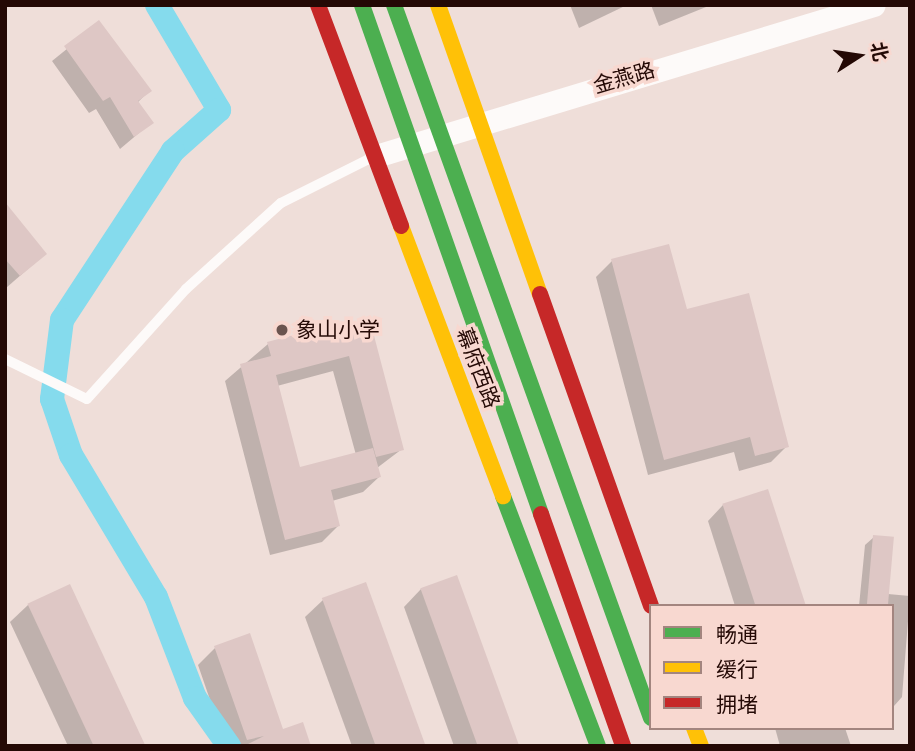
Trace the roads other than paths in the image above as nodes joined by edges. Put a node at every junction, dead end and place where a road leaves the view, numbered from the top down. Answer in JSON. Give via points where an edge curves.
{"nodes":[{"id":1,"x":318,"y":5,"type":"edge"},
{"id":2,"x":362,"y":5,"type":"edge"},
{"id":3,"x":374,"y":5,"type":"edge"},
{"id":4,"x":394,"y":5,"type":"edge"},
{"id":5,"x":438,"y":5,"type":"edge"},
{"id":6,"x":874,"y":5,"type":"edge"},
{"id":7,"x":418,"y":7,"type":"dead end"},
{"id":8,"x":482,"y":120,"type":"junction"},
{"id":9,"x":422,"y":140,"type":"junction"},
{"id":10,"x":376,"y":156,"type":"junction"},
{"id":11,"x":532,"y":262,"type":"junction"},
{"id":12,"x":432,"y":307,"type":"junction"},
{"id":13,"x":5,"y":359,"type":"edge"},
{"id":14,"x":650,"y":604,"type":"edge"},
{"id":15,"x":649,"y":714,"type":"edge"},
{"id":16,"x":598,"y":746,"type":"edge"},
{"id":17,"x":622,"y":746,"type":"edge"}],
"edges":[{"from":1,"to":10,"type":"main road","name":"幕府西路"},
{"from":2,"to":17,"type":"main road","name":"幕府西路"},
{"from":3,"to":7,"type":"main road","via":[[397,15]]},
{"from":3,"to":9,"type":"main road"},
{"from":4,"to":15,"type":"main road","name":"幕府西路"},
{"from":5,"to":8,"type":"main road"},
{"from":6,"to":8,"type":"street","name":"金燕路"},
{"from":8,"to":9,"type":"street","name":"金燕路"},
{"from":8,"to":11,"type":"main road"},
{"from":9,"to":10,"type":"street","name":"金燕路"},
{"from":10,"to":12,"type":"main road","name":"幕府西路"},
{"from":10,"to":13,"type":"lane","via":[[281,203],[186,289],[87,399]]},
{"from":11,"to":12,"type":"main road","via":[[487,250],[465,258],[444,277]]},
{"from":11,"to":14,"type":"main road"},
{"from":12,"to":16,"type":"main road","name":"幕府西路"}]}
